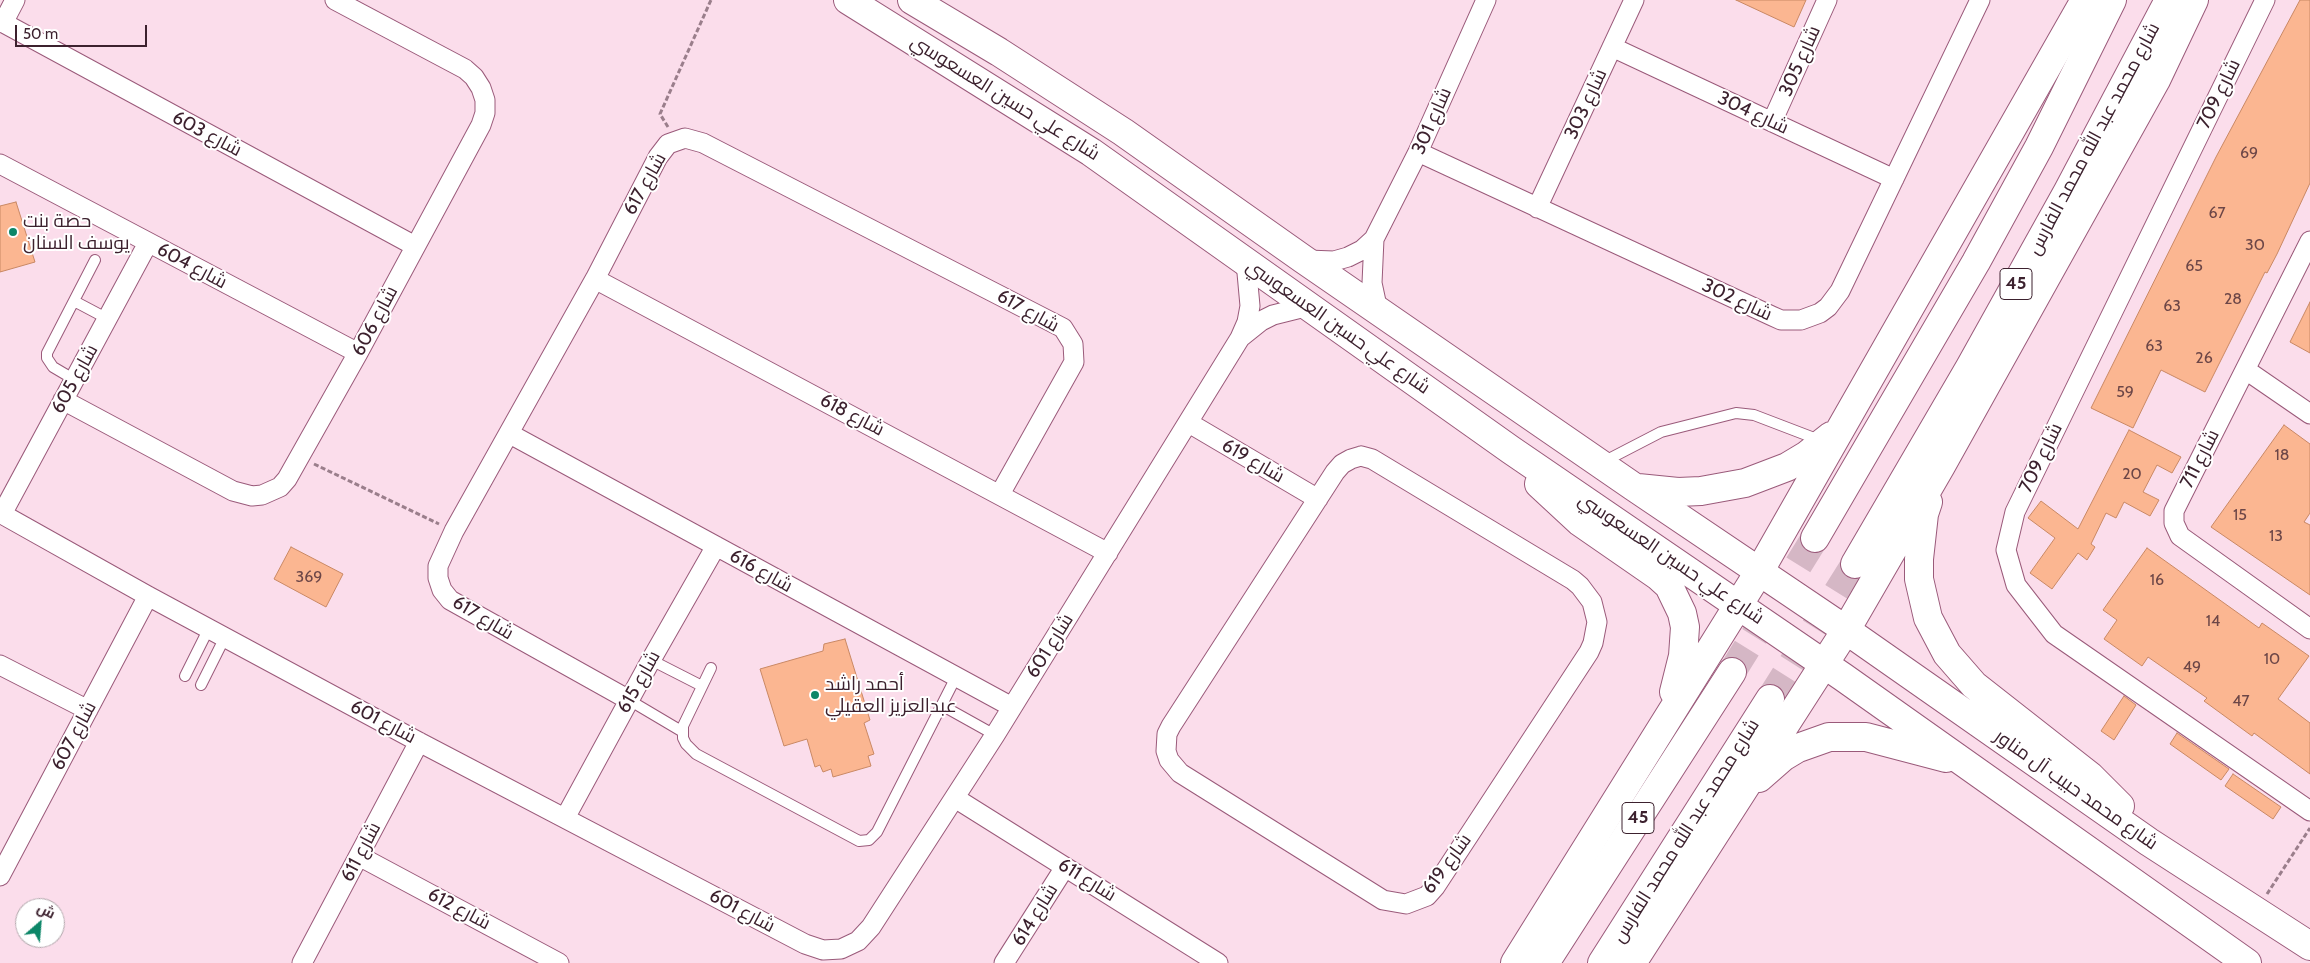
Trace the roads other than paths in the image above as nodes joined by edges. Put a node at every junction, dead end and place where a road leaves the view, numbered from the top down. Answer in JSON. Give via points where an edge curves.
{"nodes":[{"id":1,"x":15,"y":0,"type":"edge"},
{"id":2,"x":335,"y":0,"type":"edge"},
{"id":3,"x":848,"y":0,"type":"edge"},
{"id":4,"x":912,"y":0,"type":"edge"},
{"id":5,"x":1486,"y":0,"type":"edge"},
{"id":6,"x":1634,"y":0,"type":"edge"},
{"id":7,"x":1827,"y":0,"type":"edge"},
{"id":8,"x":1980,"y":0,"type":"edge"},
{"id":9,"x":2086,"y":0,"type":"edge"},
{"id":10,"x":2112,"y":0,"type":"edge"},
{"id":11,"x":2169,"y":0,"type":"edge"},
{"id":12,"x":2194,"y":0,"type":"edge"},
{"id":13,"x":2212,"y":0,"type":"edge"},
{"id":14,"x":2265,"y":0,"type":"edge"},
{"id":15,"x":2,"y":22,"type":"edge"},
{"id":16,"x":1612,"y":47,"type":"junction"},
{"id":17,"x":2156,"y":80,"type":"junction"},
{"id":18,"x":1772,"y":122,"type":"junction"},
{"id":19,"x":1418,"y":152,"type":"junction"},
{"id":20,"x":0,"y":164,"type":"edge"},
{"id":21,"x":1894,"y":179,"type":"junction"},
{"id":22,"x":1537,"y":208,"type":"junction"},
{"id":23,"x":1374,"y":240,"type":"junction"},
{"id":24,"x":2310,"y":241,"type":"edge"},
{"id":25,"x":148,"y":243,"type":"junction"},
{"id":26,"x":414,"y":246,"type":"junction"},
{"id":27,"x":1303,"y":259,"type":"junction"},
{"id":28,"x":95,"y":260,"type":"dead end"},
{"id":29,"x":1246,"y":262,"type":"junction"},
{"id":30,"x":595,"y":279,"type":"junction"},
{"id":31,"x":74,"y":301,"type":"junction"},
{"id":32,"x":1309,"y":306,"type":"junction"},
{"id":33,"x":1378,"y":311,"type":"junction"},
{"id":34,"x":108,"y":319,"type":"junction"},
{"id":35,"x":1240,"y":338,"type":"junction"},
{"id":36,"x":358,"y":353,"type":"junction"},
{"id":37,"x":2246,"y":370,"type":"junction"},
{"id":38,"x":75,"y":380,"type":"junction"},
{"id":39,"x":63,"y":400,"type":"junction"},
{"id":40,"x":2310,"y":414,"type":"edge"},
{"id":41,"x":1189,"y":423,"type":"junction"},
{"id":42,"x":510,"y":434,"type":"junction"},
{"id":43,"x":1833,"y":434,"type":"junction"},
{"id":44,"x":1511,"y":450,"type":"junction"},
{"id":45,"x":1600,"y":464,"type":"junction"},
{"id":46,"x":1941,"y":466,"type":"junction"},
{"id":47,"x":1634,"y":487,"type":"junction"},
{"id":48,"x":1000,"y":494,"type":"junction"},
{"id":49,"x":1318,"y":498,"type":"junction"},
{"id":50,"x":1,"y":514,"type":"edge"},
{"id":51,"x":1815,"y":538,"type":"tunnel mouth"},
{"id":52,"x":716,"y":546,"type":"junction"},
{"id":53,"x":1108,"y":553,"type":"junction"},
{"id":54,"x":1855,"y":564,"type":"tunnel mouth"},
{"id":55,"x":1759,"y":572,"type":"junction"},
{"id":56,"x":148,"y":596,"type":"junction"},
{"id":57,"x":1738,"y":604,"type":"junction"},
{"id":58,"x":2310,"y":629,"type":"edge"},
{"id":59,"x":1846,"y":630,"type":"junction"},
{"id":60,"x":217,"y":633,"type":"junction"},
{"id":61,"x":650,"y":660,"type":"junction"},
{"id":62,"x":1824,"y":663,"type":"junction"},
{"id":63,"x":0,"y":665,"type":"edge"},
{"id":64,"x":710,"y":668,"type":"dead end"},
{"id":65,"x":1732,"y":672,"type":"tunnel mouth"},
{"id":66,"x":185,"y":676,"type":"dead end"},
{"id":67,"x":956,"y":677,"type":"junction"},
{"id":68,"x":201,"y":685,"type":"dead end"},
{"id":69,"x":702,"y":686,"type":"junction"},
{"id":70,"x":1770,"y":699,"type":"tunnel mouth"},
{"id":71,"x":628,"y":700,"type":"junction"},
{"id":72,"x":943,"y":706,"type":"junction"},
{"id":73,"x":1012,"y":707,"type":"junction"},
{"id":74,"x":88,"y":710,"type":"junction"},
{"id":75,"x":1667,"y":719,"type":"junction"},
{"id":76,"x":682,"y":732,"type":"junction"},
{"id":77,"x":995,"y":735,"type":"junction"},
{"id":78,"x":419,"y":742,"type":"junction"},
{"id":79,"x":1966,"y":763,"type":"junction"},
{"id":80,"x":955,"y":798,"type":"junction"},
{"id":81,"x":1731,"y":806,"type":"junction"},
{"id":82,"x":2310,"y":811,"type":"edge"},
{"id":83,"x":565,"y":818,"type":"junction"},
{"id":84,"x":2149,"y":842,"type":"junction"},
{"id":85,"x":359,"y":856,"type":"junction"},
{"id":86,"x":1066,"y":867,"type":"junction"},
{"id":87,"x":2,"y":869,"type":"edge"},
{"id":88,"x":2310,"y":946,"type":"edge"},
{"id":89,"x":1216,"y":962,"type":"edge"},
{"id":90,"x":302,"y":963,"type":"edge"},
{"id":91,"x":560,"y":963,"type":"edge"},
{"id":92,"x":1004,"y":963,"type":"edge"},
{"id":93,"x":1515,"y":963,"type":"edge"},
{"id":94,"x":1545,"y":963,"type":"edge"},
{"id":95,"x":1602,"y":963,"type":"edge"},
{"id":96,"x":1632,"y":963,"type":"edge"},
{"id":97,"x":2248,"y":963,"type":"edge"}],
"edges":[{"from":1,"to":15,"type":"street"},
{"from":2,"to":26,"type":"street","name":"شارع 606","via":[[465,69],[481,88],[484,113],[481,125]]},
{"from":3,"to":29,"type":"street","name":"شارع علي حسين العسعوسي","via":[[1091,152]]},
{"from":4,"to":27,"type":"street","name":"شارع علي حسين العسعوسي","via":[[1124,132]]},
{"from":5,"to":19,"type":"street","name":"شارع 301"},
{"from":6,"to":16,"type":"street","name":"شارع 303"},
{"from":7,"to":18,"type":"street","name":"شارع 305"},
{"from":8,"to":21,"type":"street","name":"شارع 302"},
{"from":9,"to":43,"type":"street"},
{"from":10,"to":51,"type":"street","number":"45","via":[[2044,138],[1976,262]]},
{"from":11,"to":54,"type":"street","name":"شارع محمد عبد الله محمد الفارس","number":"45","via":[[2068,191]]},
{"from":12,"to":17,"type":"street"},
{"from":13,"to":17,"type":"street"},
{"from":14,"to":82,"type":"street","name":"شارع 709","via":[[2015,512],[2006,550],[2016,585],[2054,634]]},
{"from":15,"to":26,"type":"street","name":"شارع 603"},
{"from":16,"to":18,"type":"street","name":"شارع 304"},
{"from":16,"to":22,"type":"street","name":"شارع 303"},
{"from":17,"to":46,"type":"street"},
{"from":18,"to":21,"type":"street","name":"شارع 304"},
{"from":19,"to":22,"type":"street","name":"شارع 302"},
{"from":19,"to":23,"type":"street","name":"شارع 301"},
{"from":20,"to":25,"type":"street","name":"شارع 604"},
{"from":21,"to":22,"type":"street","name":"شارع 302","via":[[1835,300],[1820,313],[1801,320],[1781,320]]},
{"from":23,"to":27,"type":"street","name":"شارع 301","via":[[1348,257],[1318,262]]},
{"from":23,"to":33,"type":"street","name":"شارع 301","via":[[1372,283]]},
{"from":24,"to":37,"type":"street","name":"شارع 711"},
{"from":25,"to":34,"type":"street","name":"شارع 605"},
{"from":25,"to":36,"type":"street","name":"شارع 604"},
{"from":26,"to":36,"type":"street","name":"شارع 606"},
{"from":27,"to":33,"type":"street","name":"شارع علي حسين العسعوسي"},
{"from":28,"to":31,"type":"lane"},
{"from":29,"to":32,"type":"street","name":"شارع علي حسين العسعوسي"},
{"from":29,"to":35,"type":"street","name":"شارع 601","via":[[1250,306]]},
{"from":30,"to":42,"type":"street","name":"شارع 617"},
{"from":30,"to":48,"type":"street","name":"شارع 618"},
{"from":30,"to":48,"type":"street","name":"شارع 617","via":[[658,157],[668,144],[694,139],[1063,328],[1073,344],[1074,362]]},
{"from":31,"to":34,"type":"lane"},
{"from":31,"to":38,"type":"lane","via":[[47,358],[52,366]]},
{"from":32,"to":35,"type":"street","name":"شارع 601","via":[[1273,315]]},
{"from":32,"to":44,"type":"street","name":"شارع علي حسين العسعوسي"},
{"from":33,"to":45,"type":"street","name":"شارع علي حسين العسعوسي"},
{"from":34,"to":38,"type":"street","name":"شارع 605"},
{"from":35,"to":41,"type":"street","name":"شارع 601"},
{"from":36,"to":39,"type":"street","name":"شارع 606","via":[[287,479],[262,495],[233,491]]},
{"from":37,"to":40,"type":"street"},
{"from":37,"to":58,"type":"street","name":"شارع 711","via":[[2180,497],[2174,511],[2174,523],[2180,536]]},
{"from":38,"to":39,"type":"street","name":"شارع 605"},
{"from":39,"to":50,"type":"street","name":"شارع 605"},
{"from":41,"to":49,"type":"street","name":"شارع 619"},
{"from":41,"to":53,"type":"street","name":"شارع 601"},
{"from":42,"to":52,"type":"street","name":"شارع 616"},
{"from":42,"to":71,"type":"street","name":"شارع 617","via":[[438,566],[442,590],[450,600]]},
{"from":43,"to":45,"type":"lane","via":[[1736,413],[1662,432]]},
{"from":43,"to":47,"type":"street","via":[[1807,455],[1774,473],[1724,488],[1678,492]]},
{"from":43,"to":55,"type":"street"},
{"from":44,"to":57,"type":"street","name":"شارع علي حسين العسعوسي"},
{"from":44,"to":75,"type":"street","via":[[1542,489],[1600,537],[1658,576],[1677,599],[1686,642]]},
{"from":45,"to":47,"type":"street","name":"شارع علي حسين العسعوسي"},
{"from":46,"to":59,"type":"street"},
{"from":46,"to":84,"type":"street","via":[[1924,514],[1919,559],[1922,599],[1936,637],[1974,684],[2090,776],[2117,802]]},
{"from":47,"to":55,"type":"street","name":"شارع علي حسين العسعوسي"},
{"from":48,"to":53,"type":"street","name":"شارع 618"},
{"from":49,"to":49,"type":"street","name":"شارع 619","via":[[1171,726],[1165,742],[1166,751],[1180,773],[1383,900],[1406,904],[1427,896],[1436,887],[1588,652],[1596,632],[1595,611],[1587,594],[1573,580],[1372,459],[1361,456],[1342,464]]},
{"from":50,"to":56,"type":"street","name":"شارع 601"},
{"from":52,"to":61,"type":"street","name":"شارع 615"},
{"from":52,"to":67,"type":"street","name":"شارع 616"},
{"from":53,"to":73,"type":"street","name":"شارع 601"},
{"from":55,"to":57,"type":"street"},
{"from":55,"to":59,"type":"street","name":"شارع علي حسين العسعوسي"},
{"from":56,"to":60,"type":"street","name":"شارع 601"},
{"from":56,"to":74,"type":"street","name":"شارع 607"},
{"from":57,"to":62,"type":"street","name":"شارع علي حسين العسعوسي"},
{"from":57,"to":75,"type":"street"},
{"from":59,"to":62,"type":"street"},
{"from":59,"to":84,"type":"street","name":"شارع محمد حبيب آل مناور"},
{"from":60,"to":66,"type":"lane"},
{"from":60,"to":68,"type":"lane"},
{"from":60,"to":78,"type":"street","name":"شارع 601"},
{"from":61,"to":69,"type":"lane"},
{"from":61,"to":71,"type":"street","name":"شارع 615"},
{"from":62,"to":79,"type":"street"},
{"from":62,"to":81,"type":"street"},
{"from":63,"to":74,"type":"street"},
{"from":64,"to":69,"type":"lane"},
{"from":65,"to":94,"type":"street","number":"45"},
{"from":67,"to":72,"type":"lane"},
{"from":67,"to":73,"type":"street","name":"شارع 616"},
{"from":69,"to":76,"type":"lane"},
{"from":70,"to":95,"type":"street","name":"شارع محمد عبد الله محمد الفارس","number":"45"},
{"from":71,"to":76,"type":"lane"},
{"from":71,"to":83,"type":"street","name":"شارع 615"},
{"from":72,"to":76,"type":"lane","via":[[877,832],[865,842],[853,839],[696,754],[686,744]]},
{"from":72,"to":77,"type":"lane"},
{"from":73,"to":77,"type":"street","name":"شارع 601"},
{"from":74,"to":87,"type":"street","name":"شارع 607"},
{"from":75,"to":93,"type":"street"},
{"from":77,"to":80,"type":"street","name":"شارع 601"},
{"from":78,"to":83,"type":"street","name":"شارع 601"},
{"from":78,"to":85,"type":"street","name":"شارع 611"},
{"from":79,"to":81,"type":"street","via":[[1866,737],[1829,737],[1783,757]]},
{"from":79,"to":97,"type":"street"},
{"from":80,"to":83,"type":"street","name":"شارع 601","via":[[871,927],[858,941],[832,950],[805,944]]},
{"from":80,"to":86,"type":"street","name":"شارع 611"},
{"from":81,"to":96,"type":"street"},
{"from":84,"to":88,"type":"street","name":"شارع محمد حبيب آل مناور"},
{"from":85,"to":90,"type":"street","name":"شارع 611"},
{"from":85,"to":91,"type":"street","name":"شارع 612"},
{"from":86,"to":89,"type":"street","name":"شارع 611"},
{"from":86,"to":92,"type":"street","name":"شارع 614"}]}
